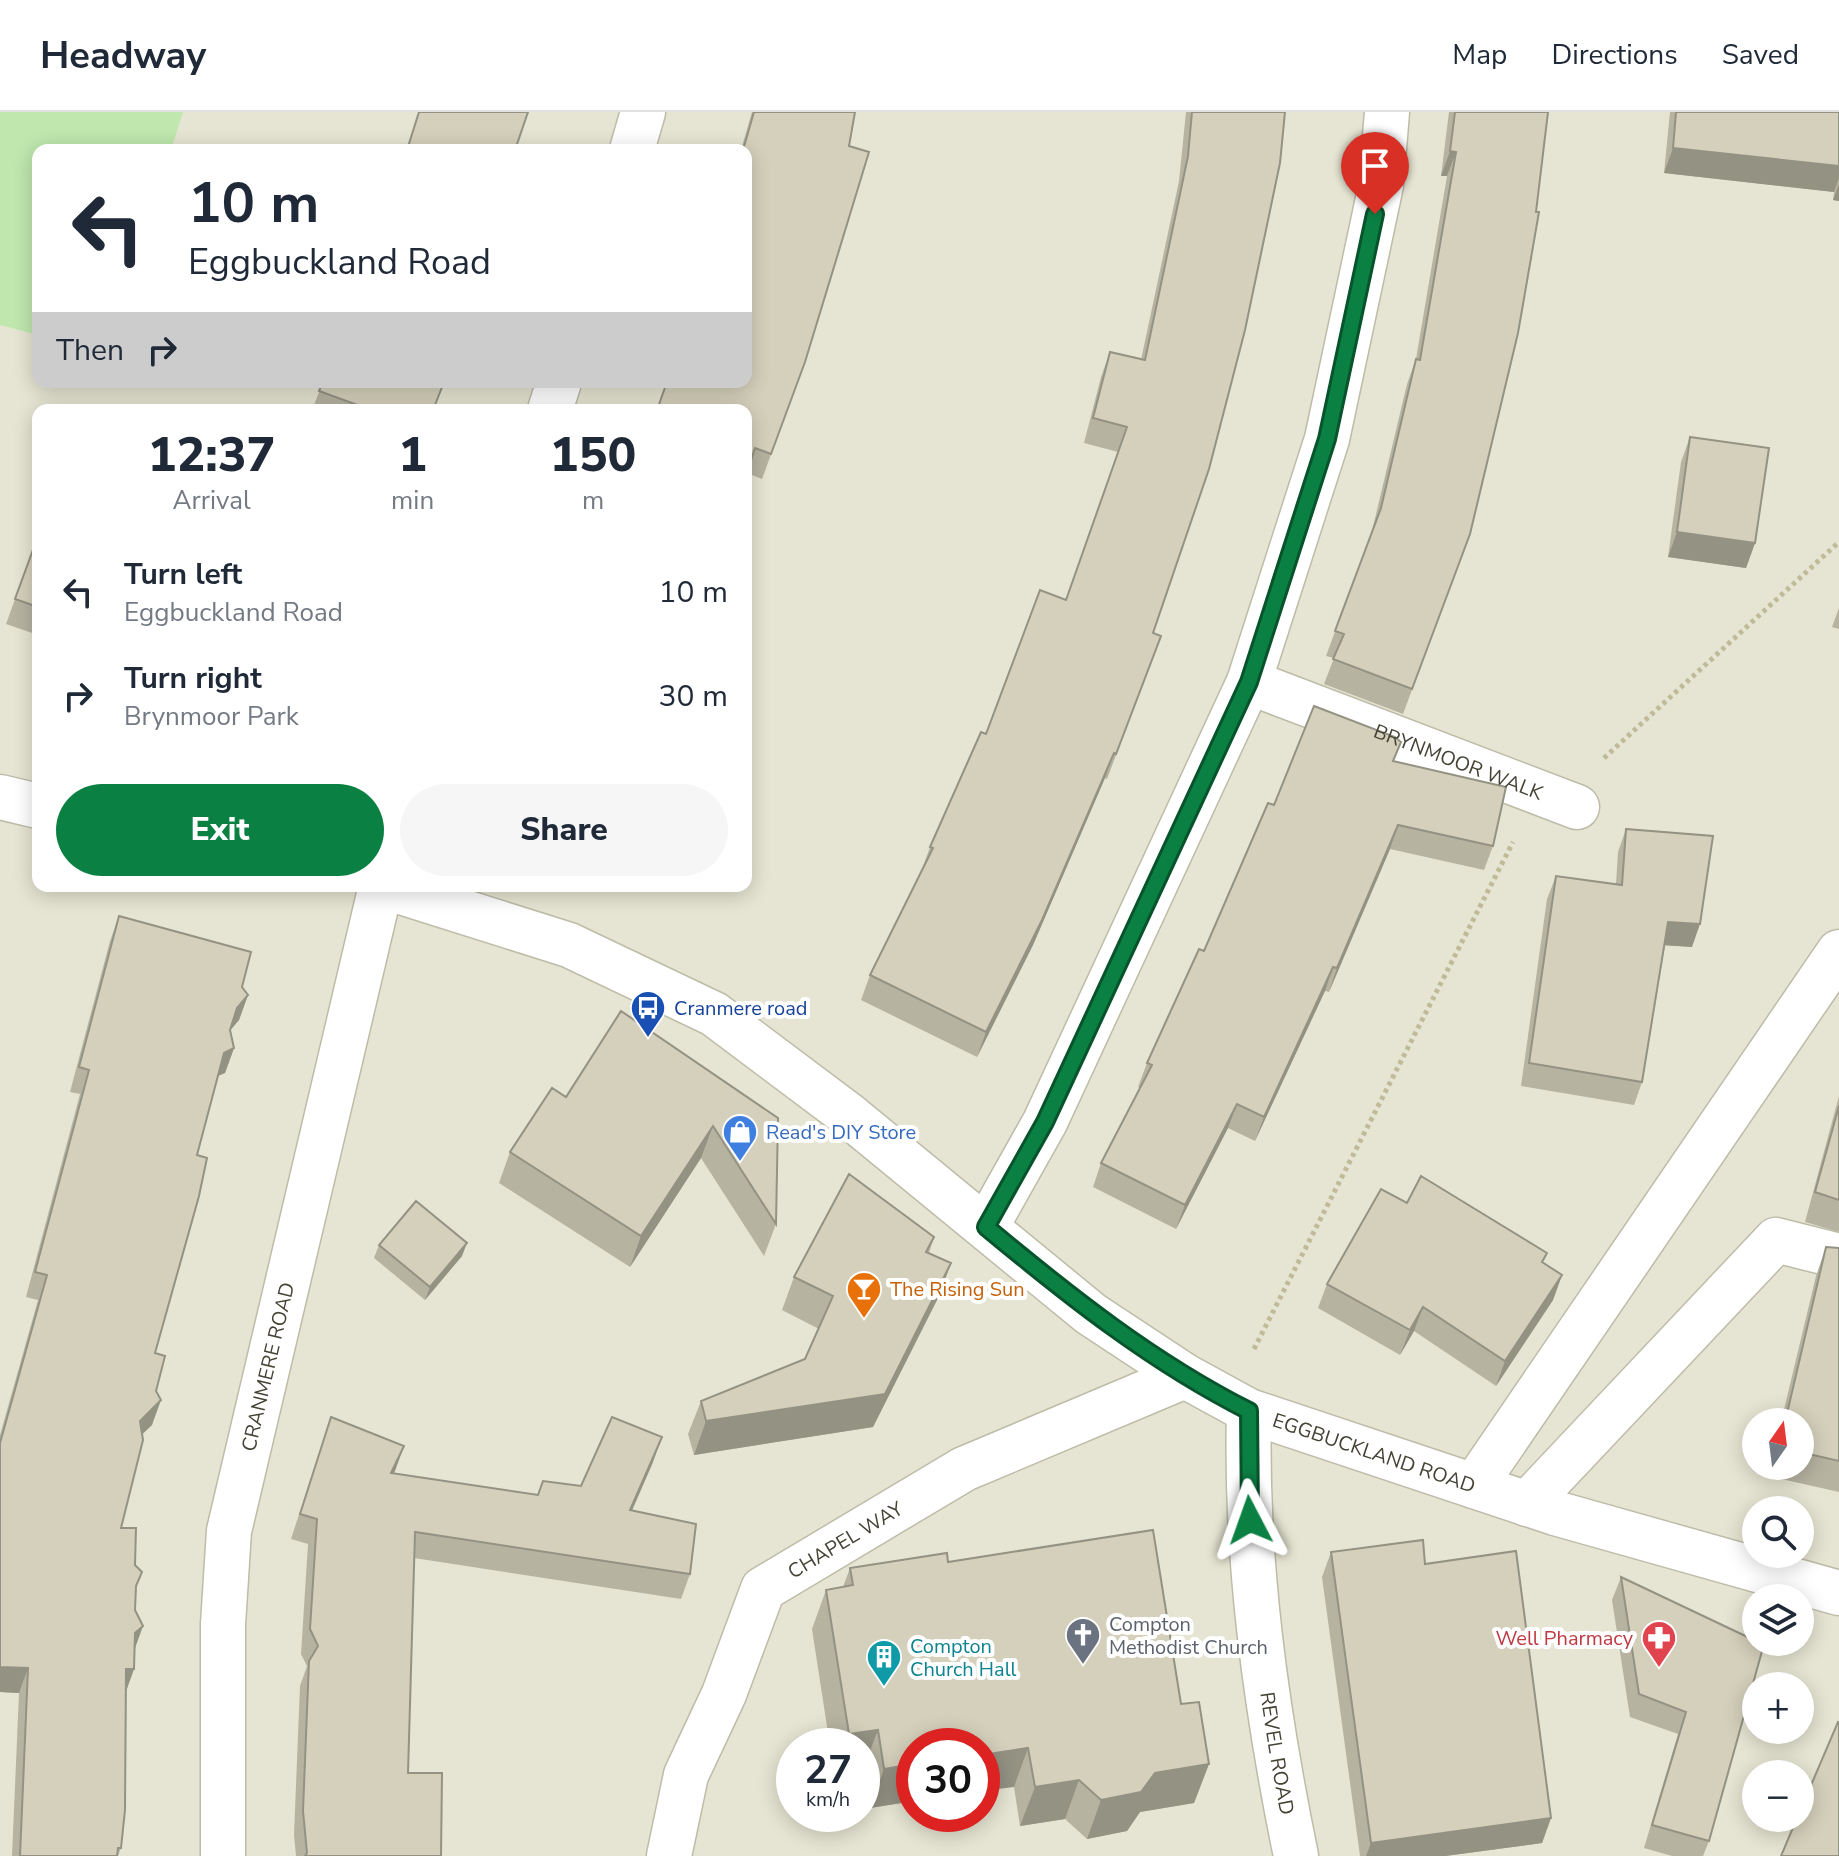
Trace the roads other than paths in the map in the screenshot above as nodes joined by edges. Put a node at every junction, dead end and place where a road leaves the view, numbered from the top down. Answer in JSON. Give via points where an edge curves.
{"nodes":[{"id":1,"x":643,"y":112,"type":"edge"},
{"id":2,"x":1387,"y":112,"type":"edge"},
{"id":3,"x":634,"y":144,"type":"edge"},
{"id":4,"x":1249,"y":682,"type":"junction"},
{"id":5,"x":0,"y":797,"type":"edge"},
{"id":6,"x":1558,"y":800,"type":"road end"},
{"id":7,"x":32,"y":805,"type":"edge"},
{"id":8,"x":380,"y":892,"type":"edge"},
{"id":9,"x":400,"y":892,"type":"edge"},
{"id":10,"x":1839,"y":952,"type":"edge"},
{"id":11,"x":986,"y":1227,"type":"junction"},
{"id":12,"x":1839,"y":1256,"type":"edge"},
{"id":13,"x":1185,"y":1376,"type":"junction"},
{"id":14,"x":1249,"y":1411,"type":"junction"},
{"id":15,"x":1474,"y":1486,"type":"junction"},
{"id":16,"x":1527,"y":1504,"type":"junction"},
{"id":17,"x":1839,"y":1593,"type":"edge"},
{"id":18,"x":223,"y":1856,"type":"edge"},
{"id":19,"x":669,"y":1856,"type":"edge"},
{"id":20,"x":1296,"y":1856,"type":"edge"}],
"edges":[{"from":1,"to":3,"type":"street"},
{"from":2,"to":4,"type":"street","via":[[1381,185],[1327,439]]},
{"from":4,"to":6,"type":"street","name":"BRYNMOOR WALK"},
{"from":4,"to":11,"type":"street","via":[[1045,1122]]},
{"from":5,"to":7,"type":"street"},
{"from":8,"to":18,"type":"street","name":"CRANMERE ROAD","via":[[229,1531],[223,1624]]},
{"from":9,"to":11,"type":"street","name":"EGGBUCKLAND ROAD","via":[[569,945],[714,1014]]},
{"from":10,"to":15,"type":"street"},
{"from":11,"to":13,"type":"street","name":"EGGBUCKLAND ROAD","via":[[1091,1314]]},
{"from":12,"to":16,"type":"street","via":[[1776,1240]]},
{"from":13,"to":14,"type":"street","name":"EGGBUCKLAND ROAD"},
{"from":13,"to":19,"type":"street","name":"CHAPEL WAY","via":[[964,1469],[763,1589],[724,1694],[686,1775]]},
{"from":14,"to":15,"type":"street","name":"EGGBUCKLAND ROAD"},
{"from":14,"to":20,"type":"street","name":"REVEL ROAD","via":[[1247,1489],[1271,1736]]},
{"from":15,"to":16,"type":"street","name":"EGGBUCKLAND ROAD"},
{"from":16,"to":17,"type":"street","name":"EGGBUCKLAND ROAD"}]}
